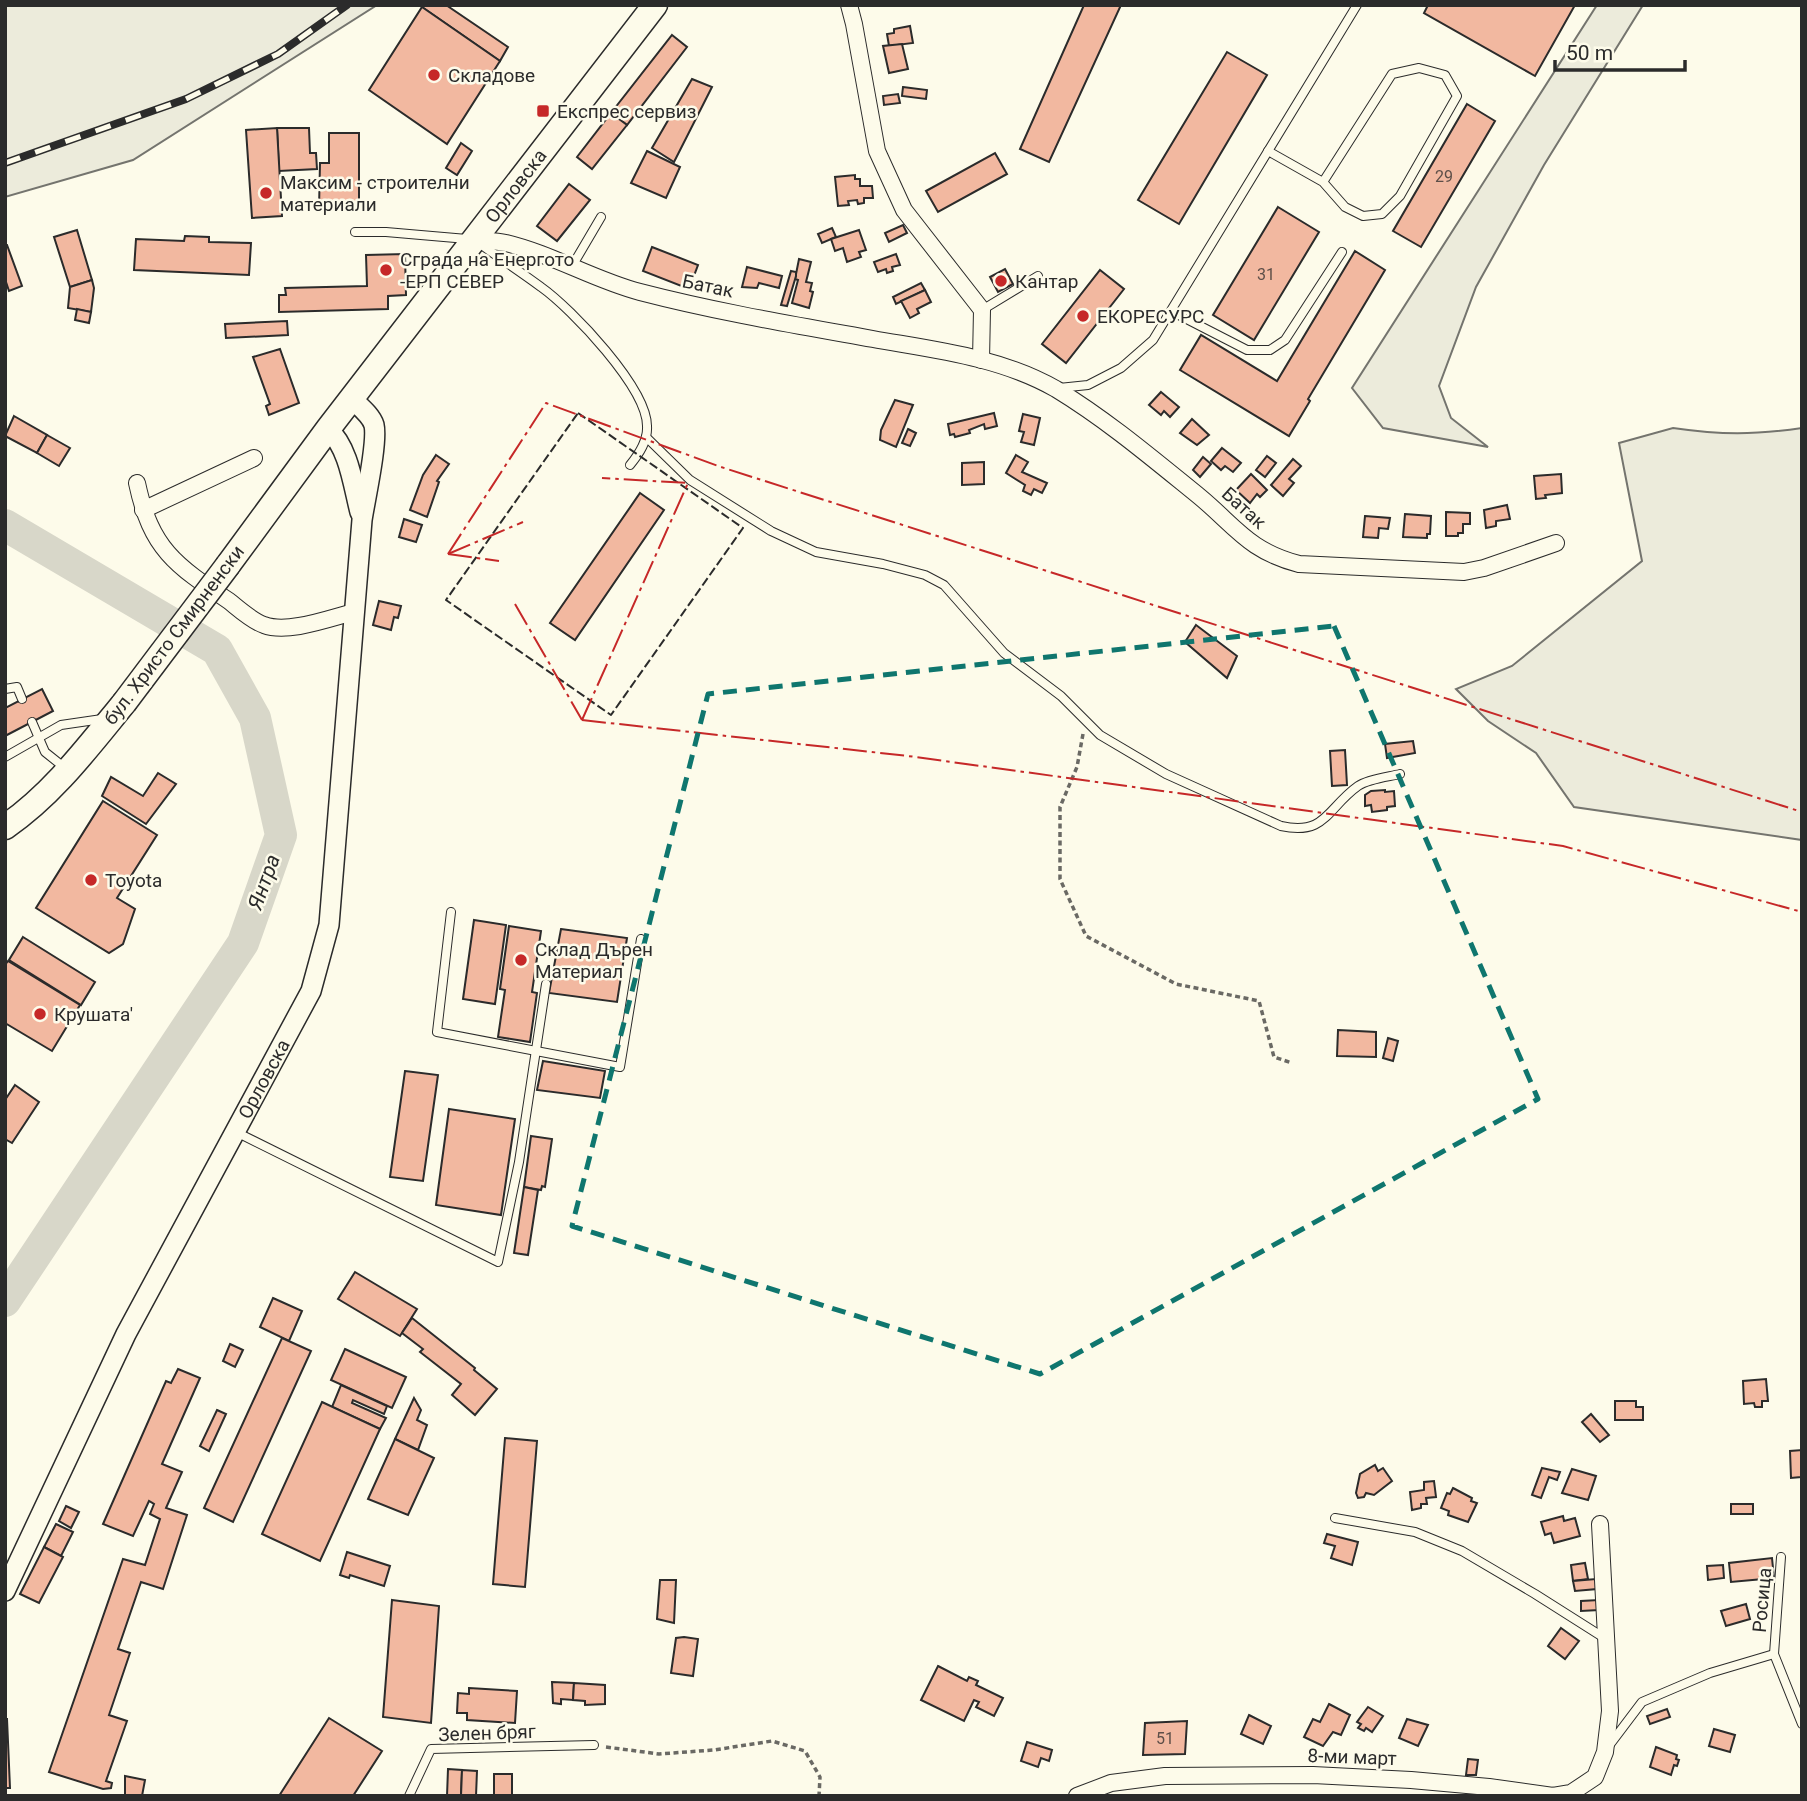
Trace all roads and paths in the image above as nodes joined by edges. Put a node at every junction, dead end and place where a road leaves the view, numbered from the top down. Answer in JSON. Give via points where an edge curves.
{"nodes":[{"id":1,"x":655,"y":5,"type":"edge"},
{"id":2,"x":849,"y":5,"type":"edge"},
{"id":3,"x":1357,"y":5,"type":"edge"},
{"id":4,"x":1268,"y":151,"type":"junction"},
{"id":5,"x":1323,"y":182,"type":"junction"},
{"id":6,"x":601,"y":216,"type":"dead end"},
{"id":7,"x":355,"y":232,"type":"dead end"},
{"id":8,"x":475,"y":240,"type":"junction"},
{"id":9,"x":1342,"y":251,"type":"dead end"},
{"id":10,"x":571,"y":268,"type":"junction"},
{"id":11,"x":1038,"y":276,"type":"dead end"},
{"id":12,"x":982,"y":310,"type":"junction"},
{"id":13,"x":1171,"y":311,"type":"junction"},
{"id":14,"x":981,"y":360,"type":"junction"},
{"id":15,"x":1055,"y":389,"type":"junction"},
{"id":16,"x":352,"y":399,"type":"junction"},
{"id":17,"x":328,"y":429,"type":"junction"},
{"id":18,"x":646,"y":437,"type":"junction"},
{"id":19,"x":254,"y":458,"type":"dead end"},
{"id":20,"x":630,"y":465,"type":"dead end"},
{"id":21,"x":137,"y":483,"type":"dead end"},
{"id":22,"x":143,"y":510,"type":"junction"},
{"id":23,"x":362,"y":520,"type":"junction"},
{"id":24,"x":1556,"y":543,"type":"dead end"},
{"id":25,"x":354,"y":612,"type":"junction"},
{"id":26,"x":5,"y":689,"type":"edge"},
{"id":27,"x":22,"y":699,"type":"dead end"},
{"id":28,"x":118,"y":711,"type":"junction"},
{"id":29,"x":1086,"y":721,"type":"junction"},
{"id":30,"x":32,"y":722,"type":"dead end"},
{"id":31,"x":38,"y":737,"type":"junction"},
{"id":32,"x":5,"y":757,"type":"edge"},
{"id":33,"x":67,"y":770,"type":"junction"},
{"id":34,"x":1400,"y":774,"type":"dead end"},
{"id":35,"x":5,"y":827,"type":"edge"},
{"id":36,"x":451,"y":912,"type":"dead end"},
{"id":37,"x":641,"y":939,"type":"dead end"},
{"id":38,"x":546,"y":984,"type":"dead end"},
{"id":39,"x":536,"y":1052,"type":"junction"},
{"id":40,"x":1292,"y":1063,"type":"dead end"},
{"id":41,"x":236,"y":1132,"type":"junction"},
{"id":42,"x":1335,"y":1518,"type":"dead end"},
{"id":43,"x":1600,"y":1524,"type":"dead end"},
{"id":44,"x":1782,"y":1557,"type":"dead end"},
{"id":45,"x":5,"y":1591,"type":"edge"},
{"id":46,"x":1606,"y":1639,"type":"junction"},
{"id":47,"x":1774,"y":1654,"type":"junction"},
{"id":48,"x":1802,"y":1724,"type":"edge"},
{"id":49,"x":594,"y":1745,"type":"joint"},
{"id":50,"x":1605,"y":1752,"type":"junction"},
{"id":51,"x":1367,"y":1787,"type":"edge"},
{"id":52,"x":409,"y":1796,"type":"edge"},
{"id":53,"x":819,"y":1796,"type":"edge"},
{"id":54,"x":1077,"y":1796,"type":"edge"}],
"edges":[{"from":1,"to":8,"type":"main road","name":"Орловска"},
{"from":2,"to":12,"type":"street","via":[[877,151],[904,211]]},
{"from":3,"to":4,"type":"lane"},
{"from":4,"to":5,"type":"lane"},
{"from":4,"to":13,"type":"lane"},
{"from":5,"to":5,"type":"lane","via":[[1345,207],[1363,216],[1382,214],[1399,196],[1457,96],[1445,75],[1419,68],[1392,74]]},
{"from":6,"to":10,"type":"lane"},
{"from":7,"to":8,"type":"lane"},
{"from":8,"to":10,"type":"street","name":"Батак","via":[[503,242]]},
{"from":8,"to":16,"type":"main road","name":"Орловска"},
{"from":8,"to":18,"type":"lane","via":[[542,287],[598,343],[629,381],[645,411]]},
{"from":9,"to":13,"type":"lane","via":[[1285,340],[1270,351],[1247,351]]},
{"from":10,"to":14,"type":"street","name":"Батак","via":[[707,309]]},
{"from":11,"to":12,"type":"lane"},
{"from":12,"to":14,"type":"street"},
{"from":13,"to":15,"type":"lane","via":[[1153,340],[1121,368],[1088,386]]},
{"from":14,"to":15,"type":"street","name":"Батак"},
{"from":15,"to":24,"type":"street","name":"Батак","via":[[1115,429],[1253,545],[1278,558],[1298,564],[1464,572]]},
{"from":16,"to":17,"type":"main road","name":"Орловска"},
{"from":16,"to":23,"type":"street","name":"Орловска","via":[[374,426]]},
{"from":17,"to":23,"type":"street","name":"Орловска","via":[[342,447]]},
{"from":17,"to":28,"type":"main road","name":"бул. Христо Смирненски","bridge":true},
{"from":18,"to":20,"type":"lane"},
{"from":18,"to":29,"type":"lane","via":[[690,480],[771,531],[816,552],[883,564],[944,585],[1004,653]]},
{"from":19,"to":22,"type":"street"},
{"from":21,"to":22,"type":"street"},
{"from":22,"to":25,"type":"street","via":[[164,551],[189,574],[264,625],[305,625]]},
{"from":23,"to":25,"type":"street","name":"Орловска"},
{"from":25,"to":41,"type":"street","name":"Орловска","via":[[329,925],[311,991]]},
{"from":26,"to":27,"type":"lane","via":[[17,687]]},
{"from":28,"to":31,"type":"lane","via":[[61,725]]},
{"from":28,"to":33,"type":"main road","name":"бул. Христо Смирненски"},
{"from":29,"to":34,"type":"lane","via":[[1100,735],[1166,774],[1296,830],[1320,822],[1360,785]]},
{"from":29,"to":40,"type":"path","via":[[1077,767],[1060,807],[1060,879],[1087,936],[1176,984],[1259,1001],[1275,1057]]},
{"from":30,"to":31,"type":"lane"},
{"from":31,"to":32,"type":"lane"},
{"from":31,"to":33,"type":"lane","via":[[45,752]]},
{"from":33,"to":35,"type":"main road","name":"бул. Христо Смирненски"},
{"from":36,"to":39,"type":"lane","via":[[437,1032]]},
{"from":37,"to":39,"type":"lane","via":[[620,1067]]},
{"from":38,"to":39,"type":"lane"},
{"from":39,"to":41,"type":"lane","via":[[498,1262]]},
{"from":41,"to":45,"type":"street","name":"Орловска","via":[[126,1334]]},
{"from":42,"to":46,"type":"lane","via":[[1415,1532],[1462,1551]]},
{"from":43,"to":46,"type":"street","name":"8-ми март"},
{"from":44,"to":47,"type":"lane","name":"Росица"},
{"from":46,"to":50,"type":"street","name":"8-ми март","via":[[1611,1711]]},
{"from":47,"to":48,"type":"lane","name":"Росица"},
{"from":47,"to":50,"type":"lane","name":"8-ми март","via":[[1710,1673],[1642,1702]]},
{"from":49,"to":52,"type":"lane","name":"Зелен бряг","via":[[431,1749]]},
{"from":49,"to":53,"type":"path","via":[[659,1754],[772,1741],[804,1751],[820,1776]]},
{"from":50,"to":51,"type":"street","name":"8-ми март","via":[[1595,1777],[1571,1793],[1553,1796],[1411,1780]]},
{"from":51,"to":54,"type":"street","name":"8-ми март","via":[[1313,1775],[1165,1776],[1111,1783]]}]}
